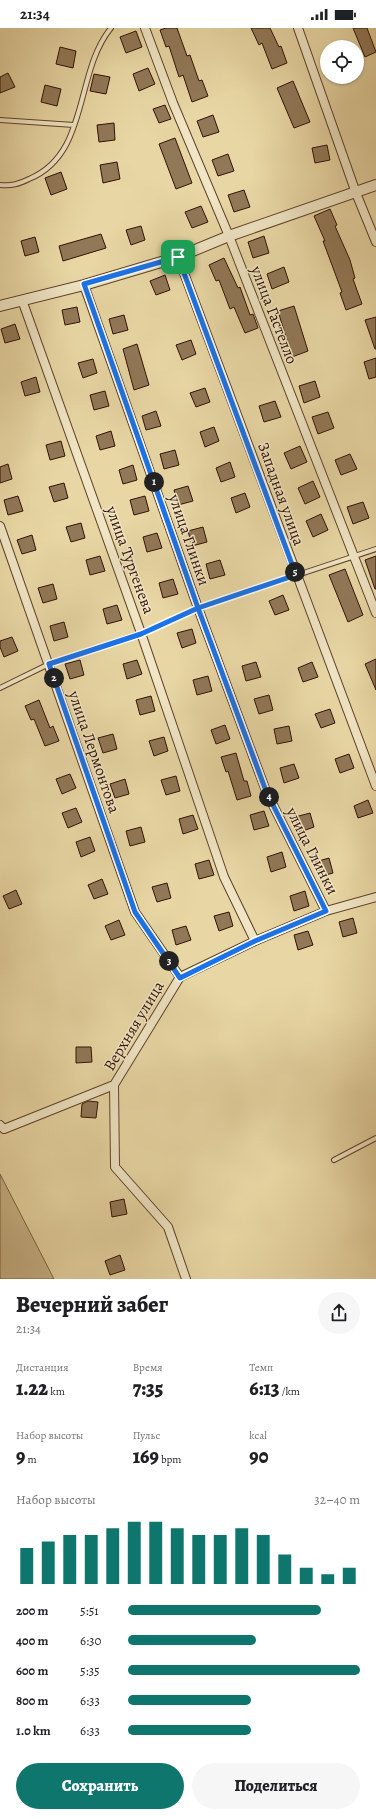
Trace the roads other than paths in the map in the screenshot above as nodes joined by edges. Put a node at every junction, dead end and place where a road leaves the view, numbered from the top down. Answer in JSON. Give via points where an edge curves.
{"nodes":[{"id":1,"x":110,"y":28,"type":"edge"},
{"id":2,"x":145,"y":28,"type":"edge"},
{"id":3,"x":298,"y":28,"type":"edge"},
{"id":4,"x":0,"y":120,"type":"edge"},
{"id":5,"x":74,"y":125,"type":"junction"},
{"id":6,"x":0,"y":185,"type":"edge"},
{"id":7,"x":376,"y":185,"type":"edge"},
{"id":8,"x":356,"y":193,"type":"junction"},
{"id":9,"x":229,"y":236,"type":"junction"},
{"id":10,"x":376,"y":242,"type":"edge"},
{"id":11,"x":178,"y":257,"type":"junction"},
{"id":12,"x":84,"y":284,"type":"junction"},
{"id":13,"x":22,"y":300,"type":"junction"},
{"id":14,"x":0,"y":306,"type":"edge"},
{"id":15,"x":0,"y":526,"type":"edge"},
{"id":16,"x":376,"y":549,"type":"edge"},
{"id":17,"x":354,"y":558,"type":"junction"},
{"id":18,"x":296,"y":575,"type":"junction"},
{"id":19,"x":198,"y":608,"type":"junction"},
{"id":20,"x":376,"y":613,"type":"edge"},
{"id":21,"x":141,"y":634,"type":"junction"},
{"id":22,"x":49,"y":664,"type":"junction"},
{"id":23,"x":0,"y":688,"type":"edge"},
{"id":24,"x":376,"y":786,"type":"edge"},
{"id":25,"x":376,"y":897,"type":"edge"},
{"id":26,"x":326,"y":911,"type":"junction"},
{"id":27,"x":255,"y":941,"type":"junction"},
{"id":28,"x":180,"y":978,"type":"junction"},
{"id":29,"x":114,"y":1085,"type":"junction"},
{"id":30,"x":0,"y":1125,"type":"edge"},
{"id":31,"x":376,"y":1138,"type":"edge"},
{"id":32,"x":334,"y":1160,"type":"dead end"},
{"id":33,"x":186,"y":1279,"type":"edge"}],
"edges":[{"from":1,"to":5,"type":"lane","via":[[90,66]]},
{"from":2,"to":9,"type":"street","name":"улица Гастелло","via":[[173,103]]},
{"from":3,"to":8,"type":"street"},
{"from":4,"to":5,"type":"lane"},
{"from":5,"to":6,"type":"lane","via":[[66,146],[57,159],[38,176],[13,186]]},
{"from":7,"to":8,"type":"street"},
{"from":8,"to":9,"type":"street"},
{"from":8,"to":10,"type":"street"},
{"from":9,"to":11,"type":"street"},
{"from":9,"to":17,"type":"street","name":"улица Гастелло"},
{"from":11,"to":12,"type":"street"},
{"from":11,"to":18,"type":"street","name":"Западная улица"},
{"from":12,"to":13,"type":"street"},
{"from":12,"to":19,"type":"street","name":"улица Глинки"},
{"from":13,"to":14,"type":"street"},
{"from":13,"to":21,"type":"street","name":"улица Тургенева"},
{"from":15,"to":22,"type":"street","name":"улица Лермонтова"},
{"from":16,"to":17,"type":"lane"},
{"from":17,"to":18,"type":"lane"},
{"from":17,"to":20,"type":"street","name":"улица Гастелло"},
{"from":18,"to":19,"type":"lane"},
{"from":18,"to":24,"type":"street","name":"Западная улица"},
{"from":19,"to":21,"type":"lane"},
{"from":19,"to":26,"type":"street","name":"улица Глинки","via":[[266,791]]},
{"from":21,"to":22,"type":"lane"},
{"from":21,"to":27,"type":"street","name":"улица Тургенева","via":[[224,876]]},
{"from":22,"to":23,"type":"lane"},
{"from":22,"to":28,"type":"street","name":"улица Лермонтова","via":[[135,912]]},
{"from":25,"to":26,"type":"street","name":"Верхняя улица"},
{"from":26,"to":27,"type":"street","name":"Верхняя улица"},
{"from":27,"to":28,"type":"street","name":"Верхняя улица"},
{"from":28,"to":29,"type":"street","name":"Верхняя улица"},
{"from":29,"to":30,"type":"street","via":[[4,1129]]},
{"from":29,"to":33,"type":"street","name":"Верхняя улица","via":[[115,1167],[168,1227]]},
{"from":31,"to":32,"type":"lane"}]}
